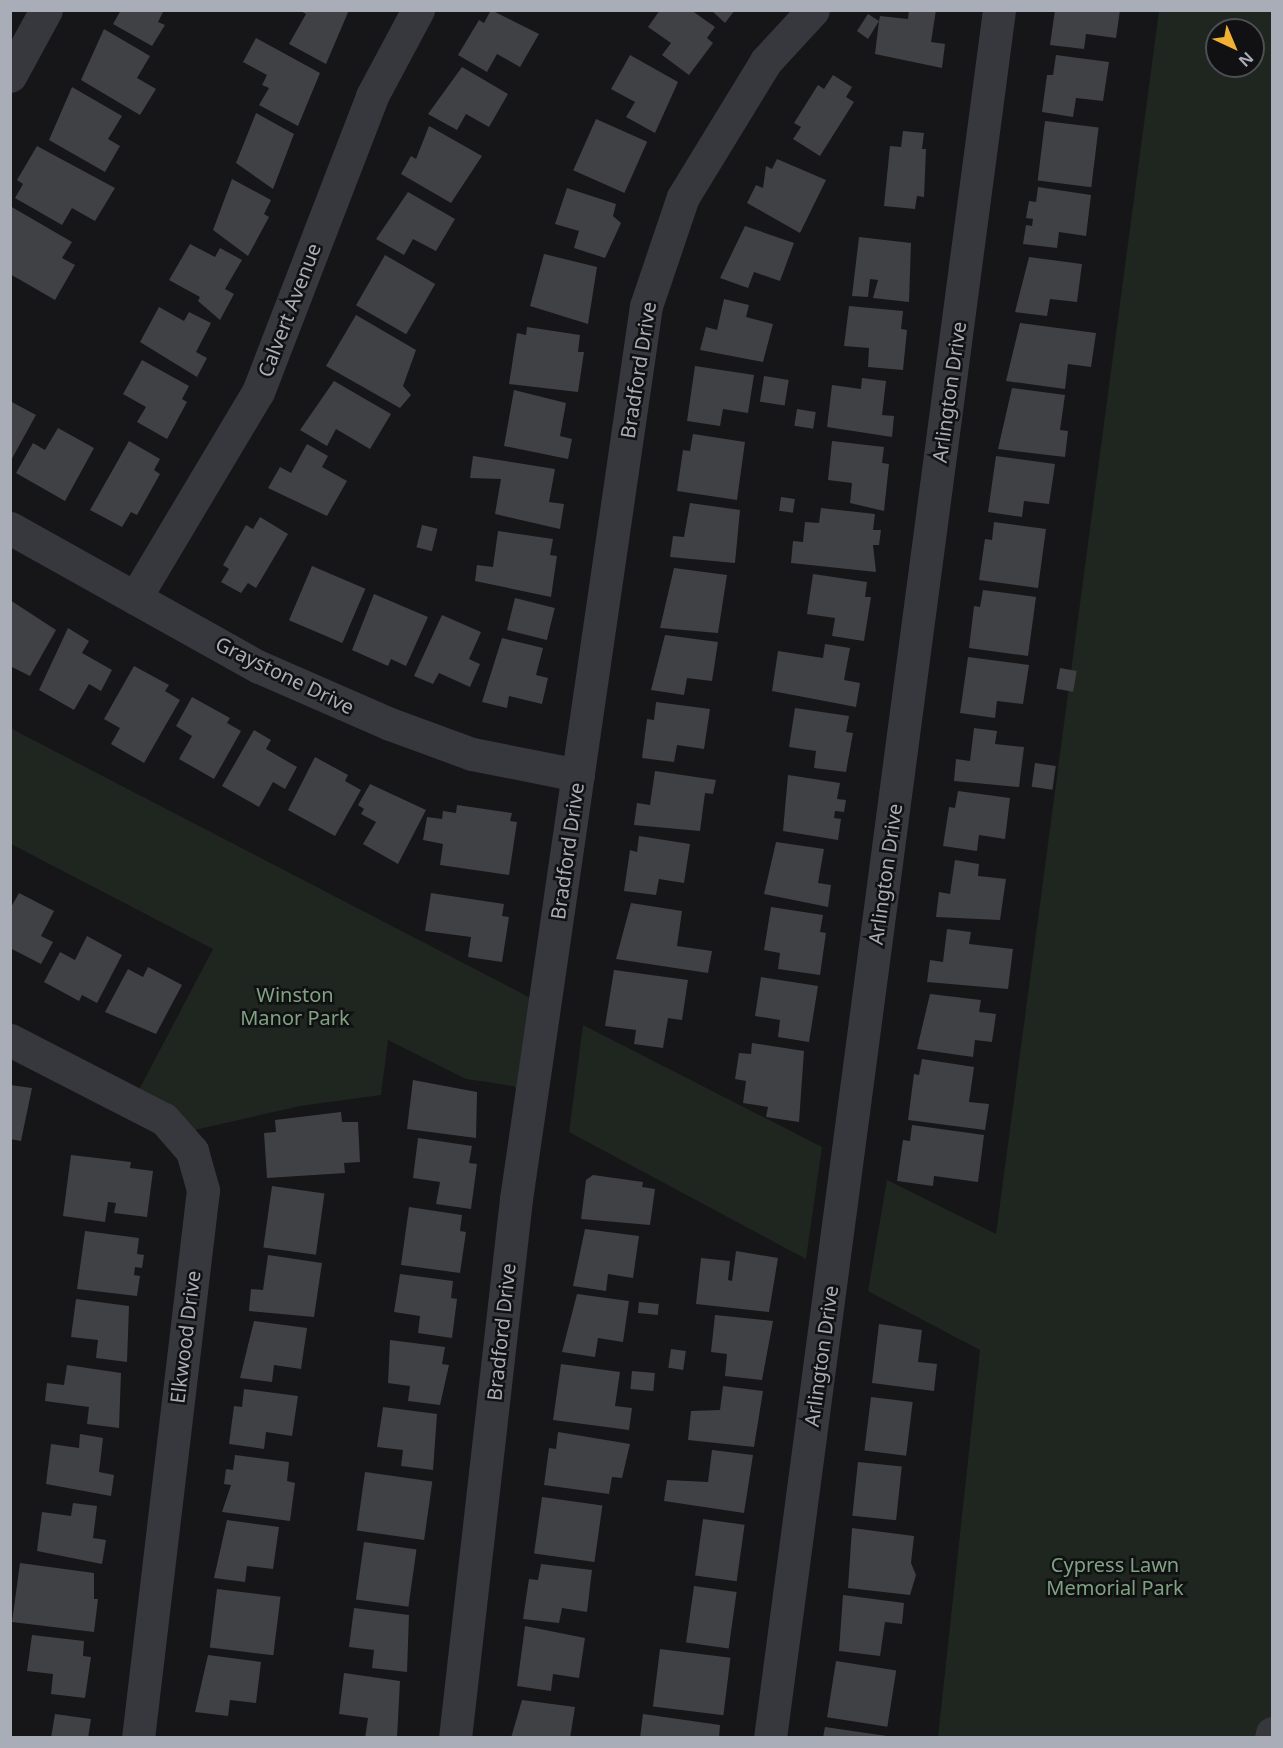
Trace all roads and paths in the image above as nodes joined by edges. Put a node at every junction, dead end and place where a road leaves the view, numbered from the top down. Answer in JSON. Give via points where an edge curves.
{"nodes":[{"id":1,"x":46,"y":10,"type":"edge"},
{"id":2,"x":418,"y":10,"type":"edge"},
{"id":3,"x":813,"y":10,"type":"edge"},
{"id":4,"x":999,"y":10,"type":"edge"},
{"id":5,"x":10,"y":76,"type":"edge"},
{"id":6,"x":10,"y":528,"type":"edge"},
{"id":7,"x":135,"y":598,"type":"junction"},
{"id":8,"x":579,"y":775,"type":"junction"},
{"id":9,"x":10,"y":1040,"type":"edge"},
{"id":10,"x":1272,"y":1733,"type":"edge"},
{"id":11,"x":138,"y":1737,"type":"edge"},
{"id":12,"x":454,"y":1737,"type":"edge"},
{"id":13,"x":770,"y":1737,"type":"edge"},
{"id":14,"x":1271,"y":1737,"type":"edge"}],
"edges":[{"from":1,"to":5,"type":"street"},
{"from":2,"to":7,"type":"street","name":"Calvert Avenue","via":[[372,96],[258,392]]},
{"from":3,"to":8,"type":"street","name":"Bradford Drive","via":[[766,61],[683,197],[646,306]]},
{"from":4,"to":13,"type":"street","name":"Arlington Drive"},
{"from":6,"to":7,"type":"street","name":"Graystone Drive"},
{"from":7,"to":8,"type":"street","name":"Graystone Drive","via":[[259,667],[390,724],[472,754]]},
{"from":8,"to":12,"type":"street","name":"Bradford Drive","via":[[516,1199]]},
{"from":9,"to":11,"type":"street","name":"Elkwood Drive","via":[[164,1119],[192,1151],[203,1190]]},
{"from":10,"to":14,"type":"street"}]}
